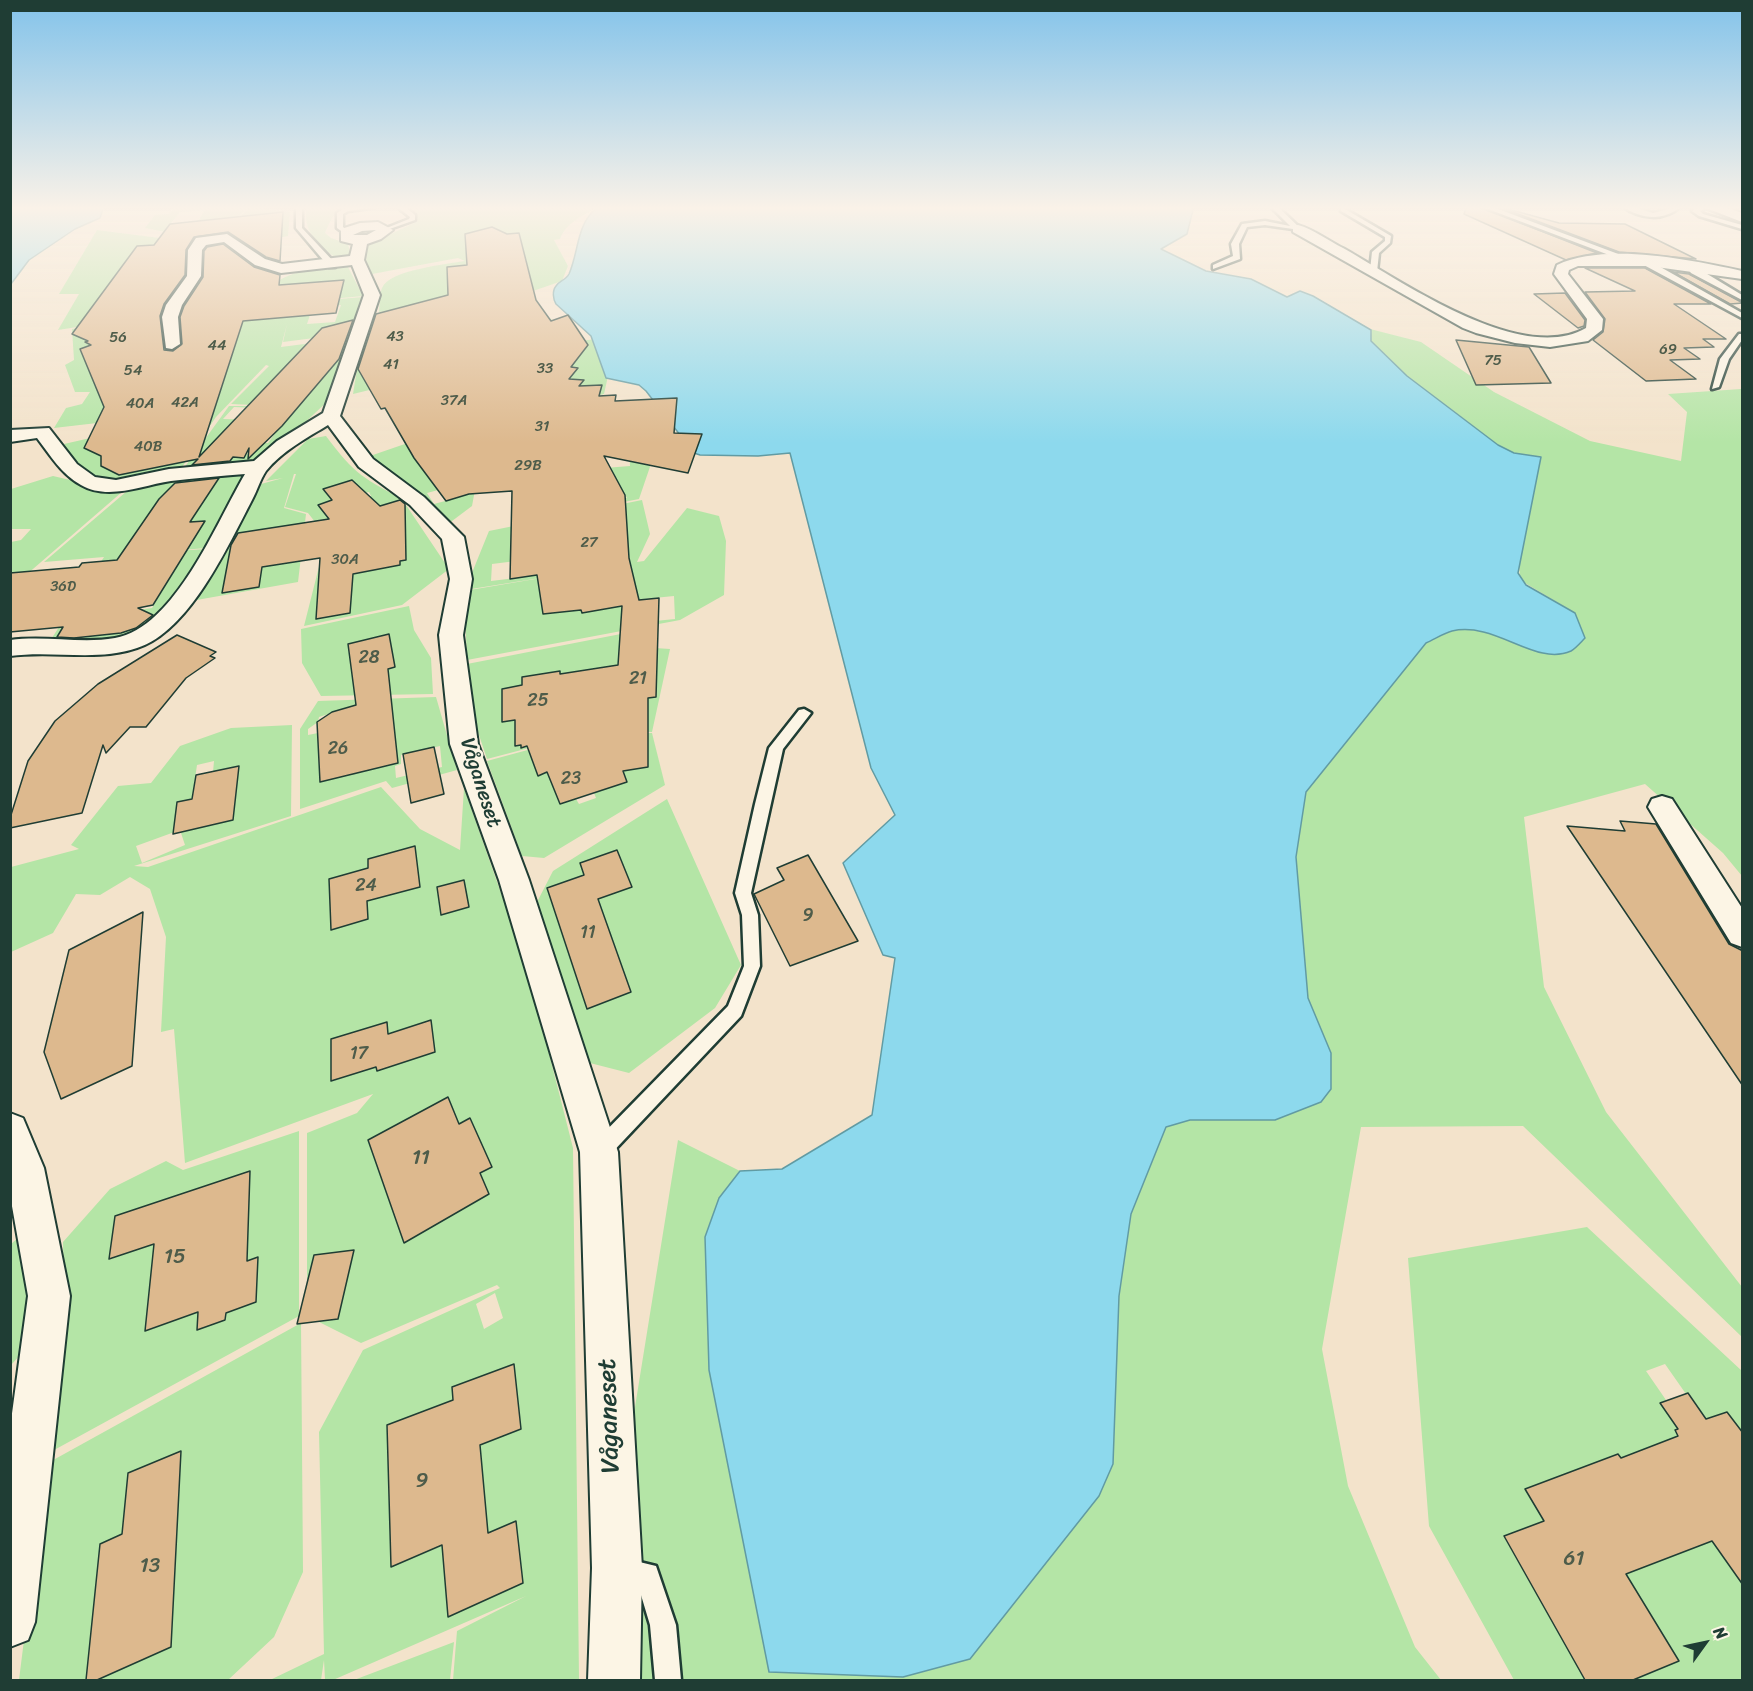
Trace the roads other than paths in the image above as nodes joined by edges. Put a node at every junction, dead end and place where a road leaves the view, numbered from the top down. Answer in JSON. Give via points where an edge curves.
{"nodes":[{"id":1,"x":188,"y":285,"type":"edge"},
{"id":2,"x":369,"y":285,"type":"edge"},
{"id":3,"x":1400,"y":285,"type":"edge"},
{"id":4,"x":1568,"y":285,"type":"edge"},
{"id":5,"x":1683,"y":285,"type":"edge"},
{"id":6,"x":1719,"y":285,"type":"edge"},
{"id":7,"x":1743,"y":298,"type":"edge"},
{"id":8,"x":1743,"y":316,"type":"edge"},
{"id":9,"x":1743,"y":336,"type":"edge"},
{"id":10,"x":172,"y":344,"type":"dead end"},
{"id":11,"x":1715,"y":387,"type":"dead end"},
{"id":12,"x":331,"y":416,"type":"junction"},
{"id":13,"x":10,"y":436,"type":"edge"},
{"id":14,"x":260,"y":466,"type":"junction"},
{"id":15,"x":10,"y":648,"type":"edge"},
{"id":16,"x":804,"y":713,"type":"dead end"},
{"id":17,"x":1662,"y":807,"type":"dead end"},
{"id":18,"x":1743,"y":934,"type":"edge"},
{"id":19,"x":10,"y":1131,"type":"edge"},
{"id":20,"x":599,"y":1152,"type":"junction"},
{"id":21,"x":616,"y":1568,"type":"junction"},
{"id":22,"x":10,"y":1622,"type":"edge"},
{"id":23,"x":614,"y":1680,"type":"edge"},
{"id":24,"x":668,"y":1680,"type":"edge"}],
"edges":[{"from":1,"to":10,"type":"street","via":[[170,317]]},
{"from":2,"to":12,"type":"street","via":[[372,295]]},
{"from":3,"to":4,"type":"street","via":[[1469,325],[1498,335],[1546,341],[1582,337],[1594,330],[1596,324]]},
{"from":5,"to":8,"type":"lane"},
{"from":6,"to":7,"type":"lane"},
{"from":9,"to":11,"type":"lane","via":[[1728,348]]},
{"from":12,"to":14,"type":"street"},
{"from":12,"to":20,"type":"street","name":"Våganeset","via":[[366,463],[417,501],[453,537],[461,579],[451,635],[464,744],[514,880]]},
{"from":13,"to":14,"type":"street","via":[[42,432],[70,468],[89,482],[116,486],[169,475]]},
{"from":14,"to":15,"type":"street","via":[[169,619],[146,636],[106,649],[47,645]]},
{"from":16,"to":20,"type":"lane","via":[[776,748],[762,804],[743,893],[750,915],[752,966],[735,1011]]},
{"from":17,"to":18,"type":"street"},
{"from":19,"to":22,"type":"street","via":[[25,1168],[50,1296]]},
{"from":20,"to":21,"type":"street","name":"Våganeset"},
{"from":21,"to":23,"type":"street","name":"Våganeset"},
{"from":21,"to":24,"type":"lane","via":[[647,1575],[663,1625]]}]}
